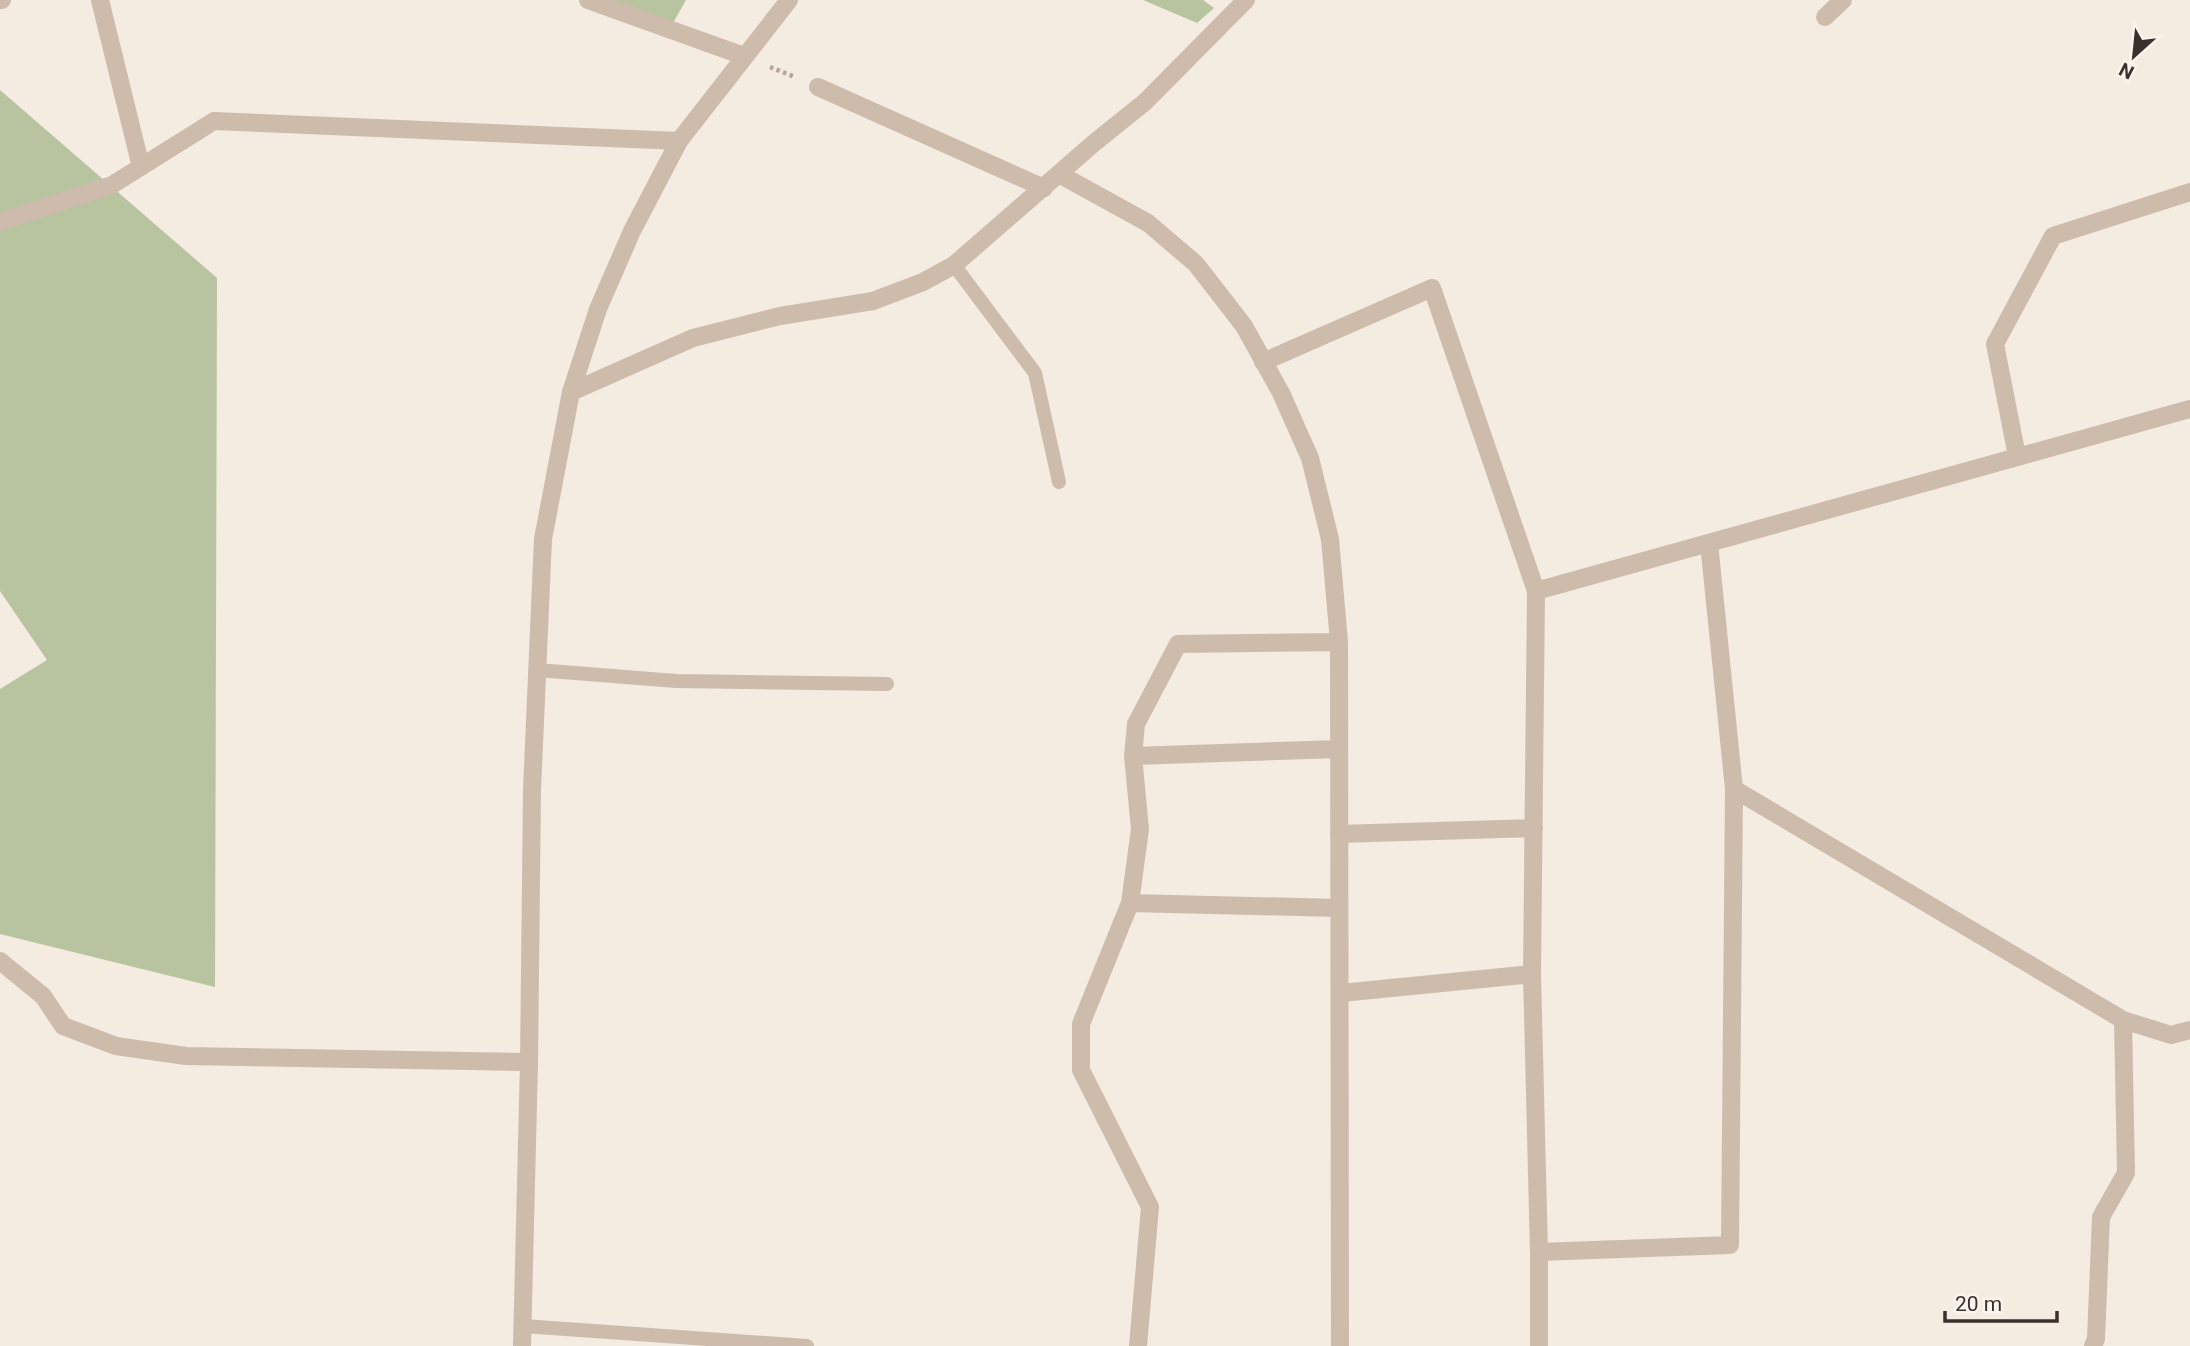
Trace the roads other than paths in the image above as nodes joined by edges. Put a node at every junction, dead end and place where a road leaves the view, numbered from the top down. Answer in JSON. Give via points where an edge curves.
{"nodes":[{"id":1,"x":100,"y":0,"type":"edge"},
{"id":2,"x":588,"y":0,"type":"edge"},
{"id":3,"x":789,"y":0,"type":"edge"},
{"id":4,"x":1246,"y":0,"type":"edge"},
{"id":5,"x":1843,"y":0,"type":"edge"},
{"id":6,"x":1825,"y":17,"type":"dead end"},
{"id":7,"x":741,"y":55,"type":"road end"},
{"id":8,"x":818,"y":87,"type":"road end"},
{"id":9,"x":679,"y":141,"type":"junction"},
{"id":10,"x":141,"y":167,"type":"junction"},
{"id":11,"x":1059,"y":174,"type":"junction"},
{"id":12,"x":1044,"y":188,"type":"junction"},
{"id":13,"x":2190,"y":192,"type":"edge"},
{"id":14,"x":0,"y":222,"type":"edge"},
{"id":15,"x":954,"y":265,"type":"junction"},
{"id":16,"x":1263,"y":362,"type":"junction"},
{"id":17,"x":571,"y":392,"type":"junction"},
{"id":18,"x":2190,"y":409,"type":"edge"},
{"id":19,"x":2017,"y":456,"type":"junction"},
{"id":20,"x":1059,"y":482,"type":"dead end"},
{"id":21,"x":1709,"y":542,"type":"junction"},
{"id":22,"x":1536,"y":591,"type":"junction"},
{"id":23,"x":1339,"y":642,"type":"junction"},
{"id":24,"x":537,"y":670,"type":"junction"},
{"id":25,"x":887,"y":684,"type":"dead end"},
{"id":26,"x":1339,"y":749,"type":"junction"},
{"id":27,"x":1133,"y":756,"type":"junction"},
{"id":28,"x":1734,"y":789,"type":"junction"},
{"id":29,"x":1534,"y":828,"type":"junction"},
{"id":30,"x":1339,"y":834,"type":"junction"},
{"id":31,"x":1130,"y":902,"type":"junction"},
{"id":32,"x":1338,"y":908,"type":"junction"},
{"id":33,"x":0,"y":961,"type":"edge"},
{"id":34,"x":1532,"y":974,"type":"junction"},
{"id":35,"x":1341,"y":993,"type":"junction"},
{"id":36,"x":2123,"y":1020,"type":"junction"},
{"id":37,"x":2190,"y":1030,"type":"edge"},
{"id":38,"x":529,"y":1062,"type":"junction"},
{"id":39,"x":1539,"y":1252,"type":"junction"},
{"id":40,"x":523,"y":1326,"type":"junction"},
{"id":41,"x":522,"y":1346,"type":"edge"},
{"id":42,"x":807,"y":1346,"type":"edge"},
{"id":43,"x":1138,"y":1346,"type":"edge"},
{"id":44,"x":1340,"y":1346,"type":"edge"},
{"id":45,"x":1539,"y":1346,"type":"edge"},
{"id":46,"x":2093,"y":1346,"type":"edge"}],
"edges":[{"from":1,"to":10,"type":"street"},
{"from":2,"to":7,"type":"street"},
{"from":3,"to":9,"type":"street"},
{"from":4,"to":11,"type":"street","via":[[1146,102]]},
{"from":5,"to":6,"type":"street"},
{"from":8,"to":12,"type":"street"},
{"from":9,"to":10,"type":"street","via":[[214,121]]},
{"from":9,"to":17,"type":"street","via":[[632,230],[598,309]]},
{"from":10,"to":14,"type":"street","via":[[112,185]]},
{"from":11,"to":12,"type":"street"},
{"from":11,"to":16,"type":"street","via":[[1148,223],[1196,264],[1244,326]]},
{"from":12,"to":15,"type":"street"},
{"from":13,"to":19,"type":"street","via":[[2053,236],[1995,344]]},
{"from":15,"to":17,"type":"street","via":[[873,302],[780,316],[693,338]]},
{"from":15,"to":20,"type":"lane","via":[[1035,373]]},
{"from":16,"to":22,"type":"street","via":[[1432,288]]},
{"from":16,"to":23,"type":"street","via":[[1310,458],[1330,539]]},
{"from":17,"to":24,"type":"street","via":[[543,539]]},
{"from":18,"to":19,"type":"street"},
{"from":19,"to":21,"type":"street"},
{"from":21,"to":22,"type":"street"},
{"from":21,"to":28,"type":"street"},
{"from":22,"to":29,"type":"street"},
{"from":23,"to":26,"type":"street"},
{"from":23,"to":27,"type":"street","via":[[1178,644],[1136,724]]},
{"from":24,"to":25,"type":"lane","via":[[676,681]]},
{"from":24,"to":38,"type":"street"},
{"from":26,"to":27,"type":"street"},
{"from":26,"to":30,"type":"street"},
{"from":27,"to":31,"type":"street","via":[[1140,829]]},
{"from":28,"to":36,"type":"street"},
{"from":28,"to":39,"type":"street","via":[[1730,1245]]},
{"from":29,"to":30,"type":"street"},
{"from":29,"to":34,"type":"street"},
{"from":30,"to":32,"type":"street"},
{"from":31,"to":32,"type":"street"},
{"from":31,"to":43,"type":"street","via":[[1081,1024],[1081,1070],[1150,1207]]},
{"from":32,"to":35,"type":"street"},
{"from":33,"to":38,"type":"street","via":[[43,996],[63,1026],[116,1046],[186,1056]]},
{"from":34,"to":35,"type":"street"},
{"from":34,"to":39,"type":"street"},
{"from":35,"to":44,"type":"street"},
{"from":36,"to":37,"type":"street","via":[[2171,1035]]},
{"from":36,"to":46,"type":"street","via":[[2126,1173],[2101,1217]]},
{"from":38,"to":40,"type":"street"},
{"from":39,"to":45,"type":"street"},
{"from":40,"to":41,"type":"street"},
{"from":40,"to":42,"type":"lane"}]}
